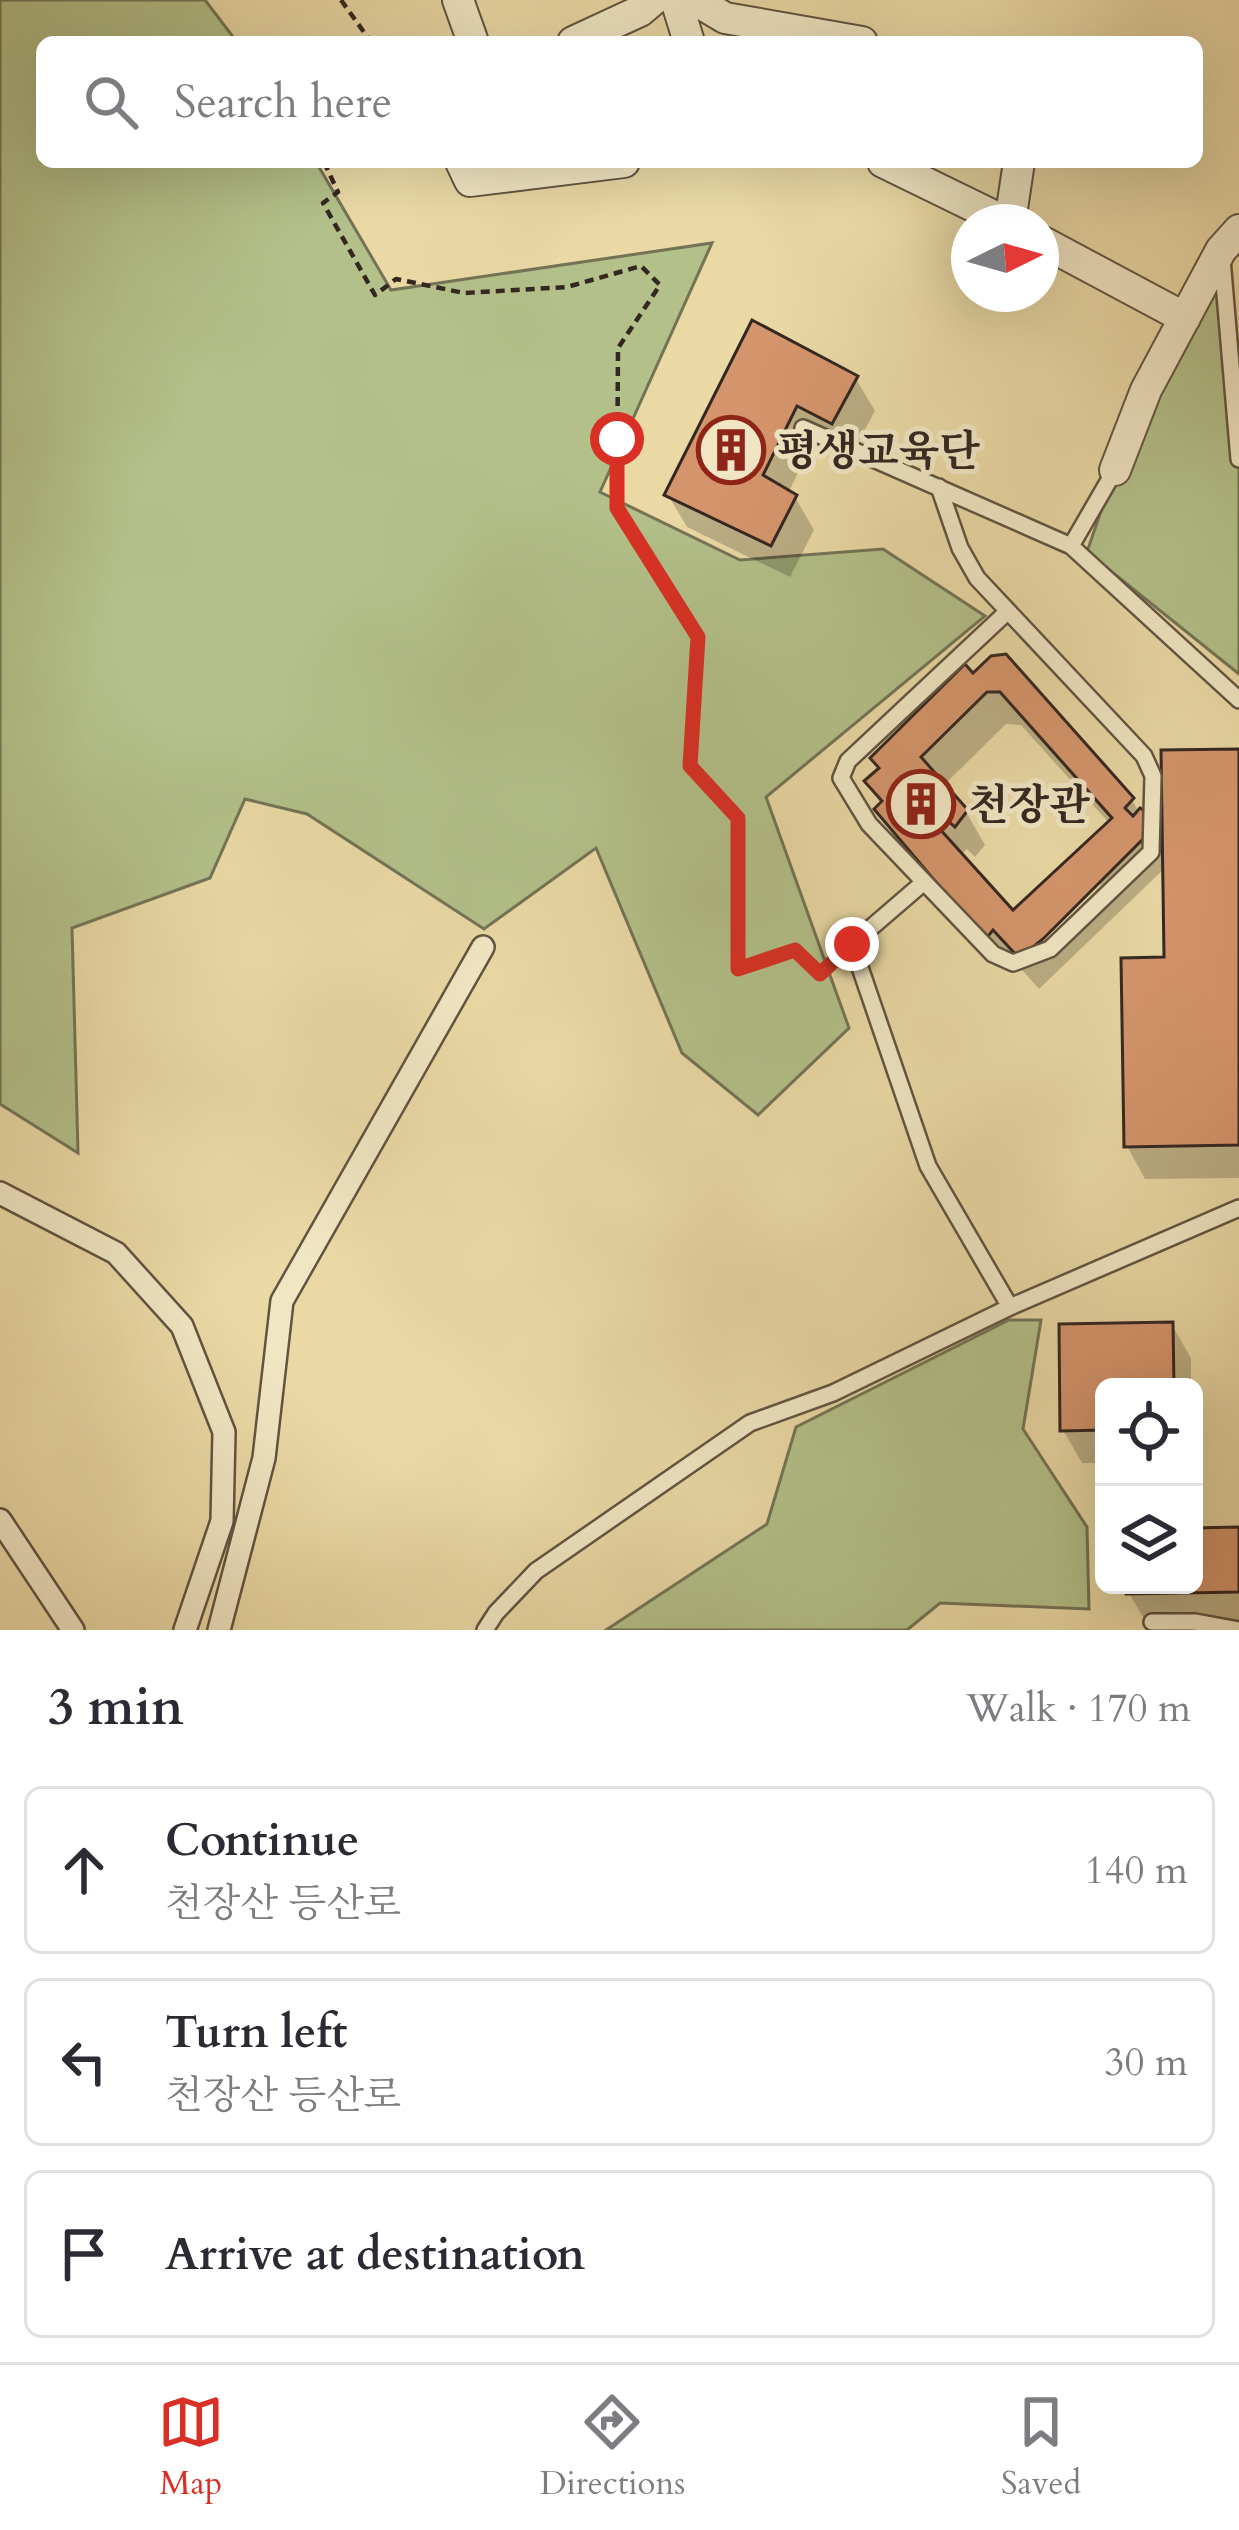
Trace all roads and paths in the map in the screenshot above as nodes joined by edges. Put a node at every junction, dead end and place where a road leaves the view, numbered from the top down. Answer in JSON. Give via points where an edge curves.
{"nodes":[{"id":1,"x":341,"y":0,"type":"edge"},
{"id":2,"x":458,"y":0,"type":"edge"},
{"id":3,"x":653,"y":0,"type":"edge"},
{"id":4,"x":676,"y":0,"type":"edge"},
{"id":5,"x":695,"y":0,"type":"edge"},
{"id":6,"x":366,"y":36,"type":"edge"},
{"id":7,"x":471,"y":36,"type":"edge"},
{"id":8,"x":586,"y":36,"type":"edge"},
{"id":9,"x":687,"y":36,"type":"edge"},
{"id":10,"x":828,"y":36,"type":"edge"},
{"id":11,"x":327,"y":168,"type":"edge"},
{"id":12,"x":464,"y":168,"type":"edge"},
{"id":13,"x":575,"y":168,"type":"edge"},
{"id":14,"x":896,"y":168,"type":"edge"},
{"id":15,"x":1018,"y":168,"type":"edge"},
{"id":16,"x":970,"y":204,"type":"edge"},
{"id":17,"x":1011,"y":204,"type":"edge"},
{"id":18,"x":1230,"y":240,"type":"edge"},
{"id":19,"x":1059,"y":251,"type":"edge"},
{"id":20,"x":1185,"y":318,"type":"junction"},
{"id":21,"x":803,"y":428,"type":"dead end"},
{"id":22,"x":1239,"y":459,"type":"edge"},
{"id":23,"x":1115,"y":470,"type":"joint"},
{"id":24,"x":939,"y":487,"type":"junction"},
{"id":25,"x":1071,"y":546,"type":"junction"},
{"id":26,"x":1008,"y":611,"type":"junction"},
{"id":27,"x":1239,"y":700,"type":"edge"},
{"id":28,"x":924,"y":882,"type":"junction"},
{"id":29,"x":852,"y":944,"type":"junction"},
{"id":30,"x":483,"y":947,"type":"dead end"},
{"id":31,"x":0,"y":1193,"type":"edge"},
{"id":32,"x":1239,"y":1208,"type":"edge"},
{"id":33,"x":1010,"y":1307,"type":"junction"},
{"id":34,"x":0,"y":1520,"type":"edge"},
{"id":35,"x":1152,"y":1622,"type":"dead end"},
{"id":36,"x":73,"y":1630,"type":"edge"},
{"id":37,"x":185,"y":1630,"type":"edge"},
{"id":38,"x":219,"y":1630,"type":"edge"},
{"id":39,"x":485,"y":1630,"type":"edge"},
{"id":40,"x":1239,"y":1630,"type":"edge"}],
"edges":[{"from":1,"to":6,"type":"path"},
{"from":2,"to":7,"type":"street"},
{"from":3,"to":8,"type":"street"},
{"from":4,"to":9,"type":"street"},
{"from":5,"to":10,"type":"street","via":[[725,18]]},
{"from":11,"to":29,"type":"path","via":[[338,192],[323,203],[375,295],[396,279],[464,292],[567,287],[641,266],[660,285],[617,348],[617,508],[698,637],[690,766],[738,818],[738,969],[795,950],[820,974]]},
{"from":12,"to":13,"type":"street","via":[[470,181]]},
{"from":14,"to":16,"type":"street"},
{"from":15,"to":17,"type":"street"},
{"from":18,"to":20,"type":"street"},
{"from":18,"to":22,"type":"lane"},
{"from":19,"to":20,"type":"street"},
{"from":20,"to":23,"type":"street"},
{"from":21,"to":24,"type":"lane"},
{"from":23,"to":25,"type":"lane"},
{"from":24,"to":25,"type":"lane"},
{"from":24,"to":26,"type":"lane","via":[[968,563]]},
{"from":25,"to":27,"type":"lane"},
{"from":26,"to":28,"type":"lane","via":[[843,768],[843,785],[868,824]]},
{"from":26,"to":28,"type":"lane","via":[[1151,767],[1151,852],[1050,949],[1013,963],[993,954]]},
{"from":28,"to":29,"type":"lane"},
{"from":29,"to":33,"type":"lane","via":[[928,1166]]},
{"from":30,"to":38,"type":"street","via":[[282,1301],[264,1458]]},
{"from":31,"to":37,"type":"street","via":[[116,1253],[182,1326],[224,1432],[222,1521]]},
{"from":32,"to":33,"type":"lane"},
{"from":33,"to":39,"type":"lane","via":[[737,1430],[536,1571]]},
{"from":34,"to":36,"type":"street"},
{"from":35,"to":40,"type":"lane"}]}
